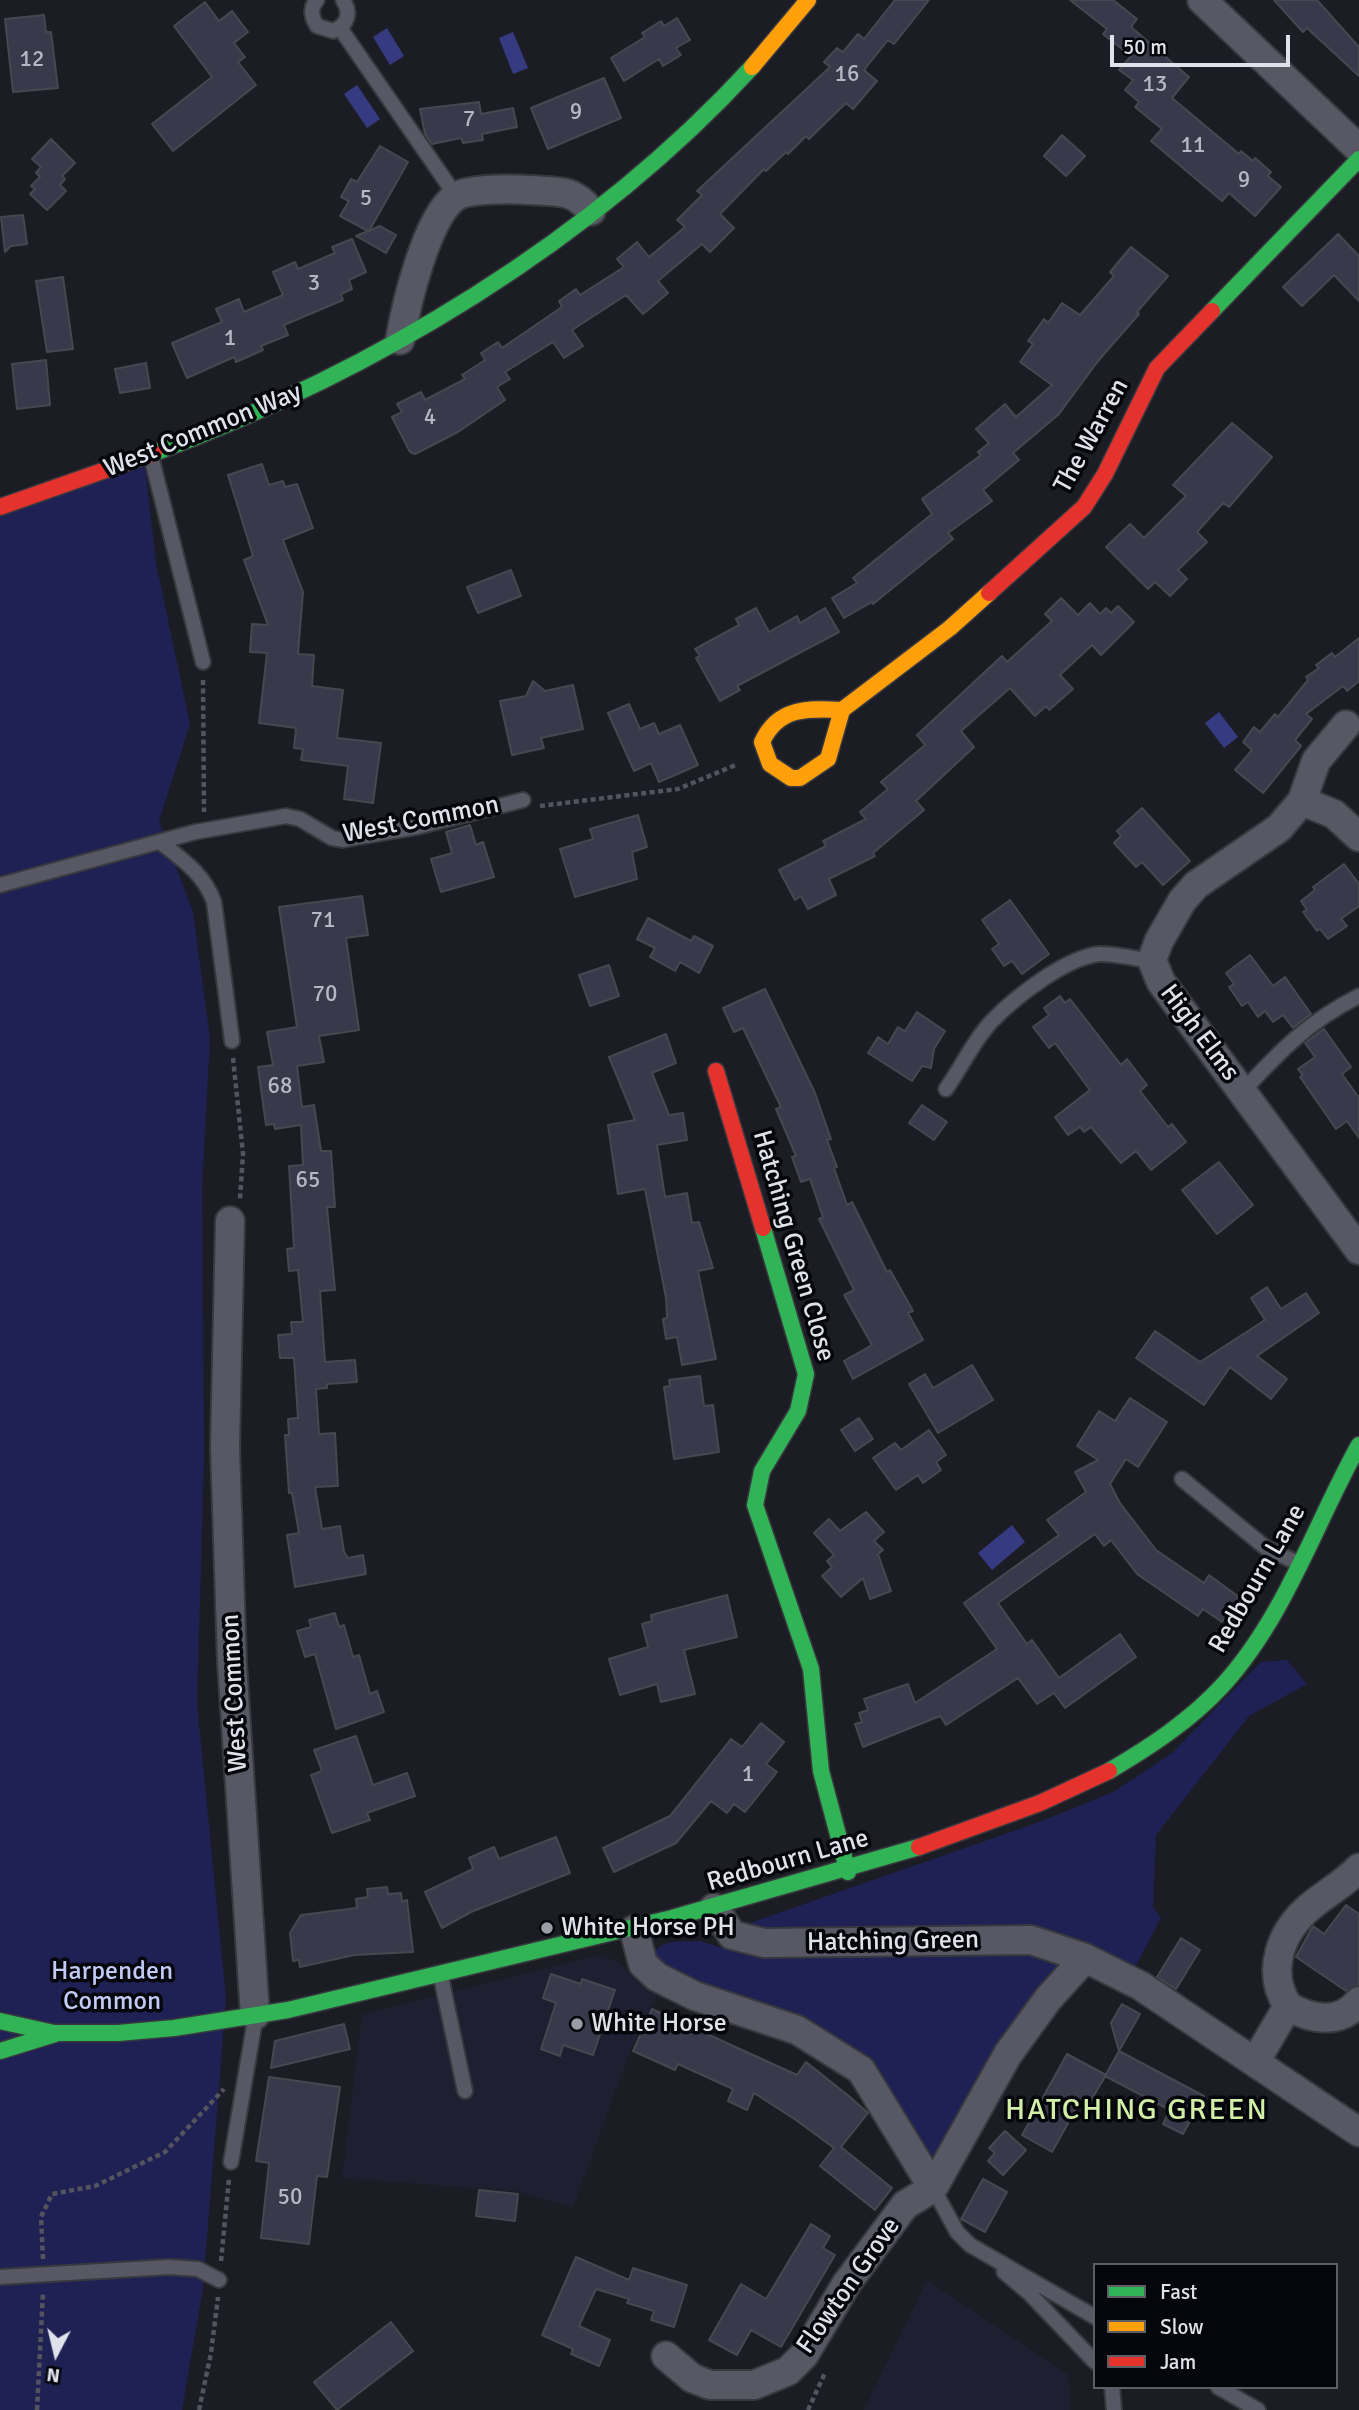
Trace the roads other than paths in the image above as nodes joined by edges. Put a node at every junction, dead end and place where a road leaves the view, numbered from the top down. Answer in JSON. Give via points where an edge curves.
{"nodes":[{"id":1,"x":317,"y":0,"type":"edge"},
{"id":2,"x":343,"y":0,"type":"edge"},
{"id":3,"x":808,"y":0,"type":"edge"},
{"id":4,"x":1202,"y":0,"type":"edge"},
{"id":5,"x":340,"y":28,"type":"junction"},
{"id":6,"x":1359,"y":149,"type":"edge"},
{"id":7,"x":1359,"y":159,"type":"edge"},
{"id":8,"x":456,"y":196,"type":"junction"},
{"id":9,"x":592,"y":211,"type":"junction"},
{"id":10,"x":400,"y":340,"type":"junction"},
{"id":11,"x":151,"y":456,"type":"junction"},
{"id":12,"x":0,"y":508,"type":"edge"},
{"id":13,"x":203,"y":662,"type":"road end"},
{"id":14,"x":842,"y":710,"type":"junction"},
{"id":15,"x":1352,"y":722,"type":"edge"},
{"id":16,"x":523,"y":800,"type":"road end"},
{"id":17,"x":1302,"y":801,"type":"junction"},
{"id":18,"x":1359,"y":838,"type":"edge"},
{"id":19,"x":160,"y":842,"type":"junction"},
{"id":20,"x":0,"y":885,"type":"edge"},
{"id":21,"x":1152,"y":960,"type":"junction"},
{"id":22,"x":1359,"y":996,"type":"edge"},
{"id":23,"x":232,"y":1041,"type":"road end"},
{"id":24,"x":716,"y":1071,"type":"dead end"},
{"id":25,"x":946,"y":1088,"type":"dead end"},
{"id":26,"x":1243,"y":1091,"type":"junction"},
{"id":27,"x":230,"y":1221,"type":"road end"},
{"id":28,"x":1359,"y":1250,"type":"edge"},
{"id":29,"x":1359,"y":1445,"type":"edge"},
{"id":30,"x":1182,"y":1479,"type":"dead end"},
{"id":31,"x":1299,"y":1564,"type":"junction"},
{"id":32,"x":1359,"y":1868,"type":"edge"},
{"id":33,"x":848,"y":1872,"type":"junction"},
{"id":34,"x":713,"y":1908,"type":"junction"},
{"id":35,"x":634,"y":1930,"type":"junction"},
{"id":36,"x":1085,"y":1958,"type":"junction"},
{"id":37,"x":441,"y":1976,"type":"junction"},
{"id":38,"x":1359,"y":2001,"type":"edge"},
{"id":39,"x":1288,"y":2006,"type":"junction"},
{"id":40,"x":255,"y":2015,"type":"junction"},
{"id":41,"x":0,"y":2021,"type":"edge"},
{"id":42,"x":58,"y":2034,"type":"junction"},
{"id":43,"x":0,"y":2051,"type":"edge"},
{"id":44,"x":1255,"y":2063,"type":"junction"},
{"id":45,"x":465,"y":2091,"type":"dead end"},
{"id":46,"x":1359,"y":2132,"type":"edge"},
{"id":47,"x":231,"y":2162,"type":"dead end"},
{"id":48,"x":933,"y":2188,"type":"junction"},
{"id":49,"x":970,"y":2245,"type":"junction"},
{"id":50,"x":0,"y":2277,"type":"edge"},
{"id":51,"x":219,"y":2280,"type":"dead end"},
{"id":52,"x":1093,"y":2316,"type":"edge"},
{"id":53,"x":666,"y":2356,"type":"dead end"},
{"id":54,"x":1093,"y":2360,"type":"edge"},
{"id":55,"x":1112,"y":2389,"type":"edge"},
{"id":56,"x":1221,"y":2389,"type":"edge"},
{"id":57,"x":1114,"y":2410,"type":"edge"},
{"id":58,"x":1258,"y":2410,"type":"edge"}],
"edges":[{"from":1,"to":5,"type":"lane","via":[[311,11],[317,26]]},
{"from":2,"to":5,"type":"lane","via":[[348,14]]},
{"from":3,"to":9,"type":"street","name":"West Common Way","via":[[776,42],[689,131]]},
{"from":4,"to":6,"type":"street"},
{"from":5,"to":8,"type":"lane"},
{"from":7,"to":14,"type":"street","name":"The Warren","via":[[1157,368],[1084,507],[950,628]]},
{"from":8,"to":9,"type":"street","via":[[510,190],[567,192],[580,197]]},
{"from":8,"to":10,"type":"street","via":[[443,211],[422,254],[408,293]]},
{"from":9,"to":10,"type":"street","name":"West Common Way"},
{"from":10,"to":11,"type":"street","name":"West Common Way","via":[[263,409]]},
{"from":11,"to":12,"type":"street","name":"West Common Way"},
{"from":11,"to":13,"type":"lane"},
{"from":14,"to":14,"type":"street","via":[[834,747],[814,771],[791,778],[770,764],[762,742],[770,724],[781,715],[796,709]]},
{"from":15,"to":17,"type":"street","name":"High Elms","via":[[1316,761]]},
{"from":16,"to":19,"type":"lane","name":"West Common","via":[[342,840],[286,816]]},
{"from":17,"to":18,"type":"street","via":[[1334,814]]},
{"from":17,"to":21,"type":"street","name":"High Elms","via":[[1279,828],[1196,885],[1170,919]]},
{"from":19,"to":20,"type":"lane","name":"West Common"},
{"from":19,"to":23,"type":"lane","via":[[193,867],[215,902]]},
{"from":21,"to":25,"type":"lane","via":[[1102,954],[1064,966],[990,1023]]},
{"from":21,"to":26,"type":"street","name":"High Elms","via":[[1161,982]]},
{"from":22,"to":26,"type":"lane","via":[[1289,1041]]},
{"from":24,"to":33,"type":"street","name":"Hatching Green Close","via":[[806,1374],[804,1402],[759,1478],[755,1505],[811,1669],[821,1771]]},
{"from":26,"to":28,"type":"street","name":"High Elms"},
{"from":27,"to":40,"type":"street","name":"West Common","via":[[225,1447],[232,1663]]},
{"from":29,"to":31,"type":"street","name":"Redbourn Lane"},
{"from":30,"to":31,"type":"lane","via":[[1266,1548]]},
{"from":31,"to":33,"type":"street","name":"Redbourn Lane","via":[[1230,1677],[1199,1710],[1143,1754],[1056,1800]]},
{"from":32,"to":39,"type":"street","via":[[1310,1906],[1290,1929],[1276,1975]]},
{"from":33,"to":34,"type":"street","name":"Redbourn Lane"},
{"from":34,"to":35,"type":"street","name":"Redbourn Lane"},
{"from":34,"to":36,"type":"street","name":"Hatching Green","via":[[732,1935],[764,1943],[1031,1940]]},
{"from":35,"to":37,"type":"street","name":"Redbourn Lane"},
{"from":35,"to":48,"type":"street","via":[[643,1964],[657,1977],[695,1996],[797,2030],[860,2070]]},
{"from":36,"to":44,"type":"street","name":"Hatching Green","via":[[1141,1986]]},
{"from":36,"to":48,"type":"street","name":"Flowton Grove","via":[[1008,2054]]},
{"from":37,"to":40,"type":"street","name":"Redbourn Lane"},
{"from":37,"to":45,"type":"lane"},
{"from":38,"to":39,"type":"street","via":[[1346,2012],[1327,2018],[1308,2016]]},
{"from":39,"to":44,"type":"street"},
{"from":40,"to":42,"type":"street","name":"Redbourn Lane","via":[[145,2031]]},
{"from":40,"to":47,"type":"lane","name":"West Common"},
{"from":41,"to":42,"type":"street","name":"Redbourn Lane"},
{"from":42,"to":43,"type":"street","name":"Redbourn Lane"},
{"from":44,"to":46,"type":"street","name":"Hatching Green"},
{"from":48,"to":49,"type":"lane","via":[[957,2232]]},
{"from":48,"to":53,"type":"street","name":"Flowton Grove","via":[[905,2205],[847,2283],[804,2356],[788,2371],[754,2385],[710,2385],[692,2378]]},
{"from":49,"to":52,"type":"lane"},
{"from":49,"to":54,"type":"lane","via":[[1030,2294]]},
{"from":50,"to":51,"type":"lane","via":[[169,2266],[198,2269]]},
{"from":55,"to":57,"type":"lane"},
{"from":56,"to":58,"type":"lane"}]}
